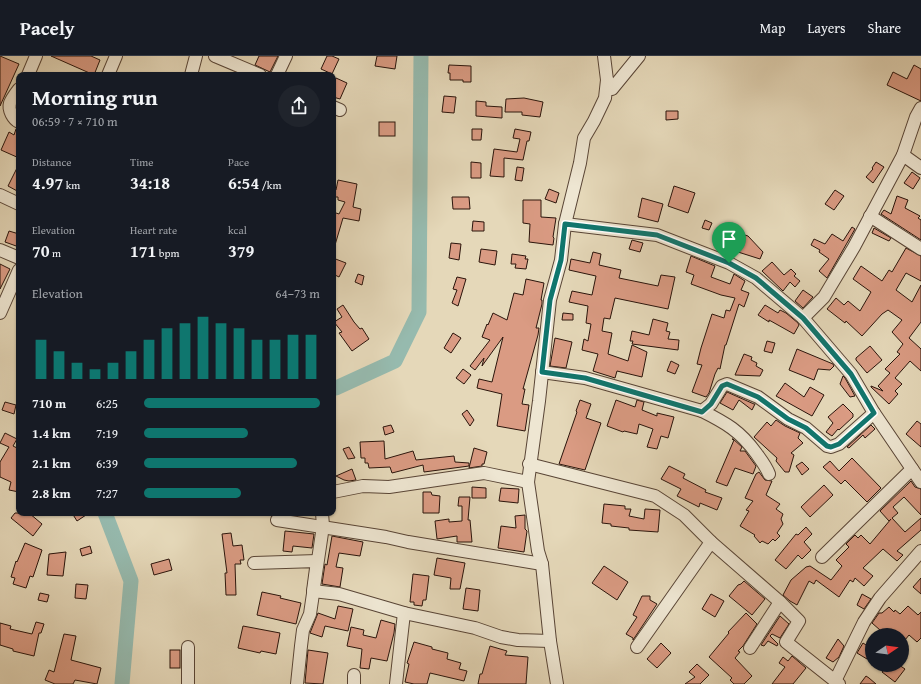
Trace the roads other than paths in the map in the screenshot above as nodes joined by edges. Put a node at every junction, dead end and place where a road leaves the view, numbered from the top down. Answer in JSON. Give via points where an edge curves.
{"nodes":[{"id":1,"x":36,"y":56,"type":"edge"},
{"id":2,"x":116,"y":56,"type":"edge"},
{"id":3,"x":196,"y":56,"type":"edge"},
{"id":4,"x":215,"y":56,"type":"edge"},
{"id":5,"x":286,"y":56,"type":"edge"},
{"id":6,"x":604,"y":56,"type":"edge"},
{"id":7,"x":638,"y":56,"type":"edge"},
{"id":8,"x":29,"y":72,"type":"edge"},
{"id":9,"x":109,"y":72,"type":"edge"},
{"id":10,"x":192,"y":72,"type":"edge"},
{"id":11,"x":253,"y":72,"type":"edge"},
{"id":12,"x":278,"y":72,"type":"edge"},
{"id":13,"x":607,"y":80,"type":"junction"},
{"id":14,"x":16,"y":94,"type":"edge"},
{"id":15,"x":921,"y":108,"type":"edge"},
{"id":16,"x":16,"y":121,"type":"edge"},
{"id":17,"x":903,"y":156,"type":"junction"},
{"id":18,"x":921,"y":168,"type":"edge"},
{"id":19,"x":0,"y":195,"type":"edge"},
{"id":20,"x":16,"y":203,"type":"edge"},
{"id":21,"x":870,"y":216,"type":"junction"},
{"id":22,"x":565,"y":224,"type":"junction"},
{"id":23,"x":921,"y":249,"type":"edge"},
{"id":24,"x":0,"y":250,"type":"edge"},
{"id":25,"x":16,"y":257,"type":"edge"},
{"id":26,"x":16,"y":277,"type":"edge"},
{"id":27,"x":0,"y":313,"type":"edge"},
{"id":28,"x":803,"y":318,"type":"junction"},
{"id":29,"x":542,"y":372,"type":"junction"},
{"id":30,"x":702,"y":412,"type":"junction"},
{"id":31,"x":874,"y":413,"type":"junction"},
{"id":32,"x":529,"y":464,"type":"junction"},
{"id":33,"x":912,"y":469,"type":"junction"},
{"id":34,"x":769,"y":474,"type":"dead end"},
{"id":35,"x":528,"y":482,"type":"junction"},
{"id":36,"x":921,"y":482,"type":"edge"},
{"id":37,"x":336,"y":491,"type":"edge"},
{"id":38,"x":322,"y":516,"type":"edge"},
{"id":39,"x":277,"y":520,"type":"dead end"},
{"id":40,"x":323,"y":526,"type":"junction"},
{"id":41,"x":711,"y":542,"type":"junction"},
{"id":42,"x":921,"y":550,"type":"edge"},
{"id":43,"x":822,"y":557,"type":"dead end"},
{"id":44,"x":318,"y":561,"type":"junction"},
{"id":45,"x":254,"y":563,"type":"dead end"},
{"id":46,"x":542,"y":564,"type":"junction"},
{"id":47,"x":313,"y":591,"type":"junction"},
{"id":48,"x":780,"y":602,"type":"junction"},
{"id":49,"x":404,"y":613,"type":"junction"},
{"id":50,"x":550,"y":641,"type":"junction"},
{"id":51,"x":188,"y":647,"type":"dead end"},
{"id":52,"x":637,"y":647,"type":"dead end"},
{"id":53,"x":750,"y":648,"type":"dead end"},
{"id":54,"x":837,"y":682,"type":"edge"},
{"id":55,"x":188,"y":684,"type":"edge"},
{"id":56,"x":297,"y":684,"type":"edge"},
{"id":57,"x":396,"y":684,"type":"edge"},
{"id":58,"x":557,"y":684,"type":"edge"}],
"edges":[{"from":1,"to":8,"type":"street"},
{"from":2,"to":9,"type":"street"},
{"from":3,"to":10,"type":"street"},
{"from":4,"to":11,"type":"street"},
{"from":5,"to":12,"type":"street"},
{"from":6,"to":13,"type":"street"},
{"from":7,"to":13,"type":"street","via":[[612,89]]},
{"from":13,"to":22,"type":"street","via":[[605,98],[584,138]]},
{"from":14,"to":16,"type":"street","via":[[10,103],[10,111]]},
{"from":15,"to":17,"type":"street"},
{"from":17,"to":18,"type":"street"},
{"from":17,"to":21,"type":"street"},
{"from":19,"to":20,"type":"street"},
{"from":21,"to":23,"type":"street"},
{"from":21,"to":28,"type":"street","via":[[824,297]]},
{"from":22,"to":28,"type":"street","via":[[657,235],[729,263],[756,278]]},
{"from":22,"to":29,"type":"street","via":[[561,260],[550,300]]},
{"from":24,"to":25,"type":"street"},
{"from":26,"to":27,"type":"street"},
{"from":28,"to":31,"type":"street","via":[[851,374]]},
{"from":29,"to":30,"type":"street","via":[[585,378]]},
{"from":29,"to":32,"type":"street"},
{"from":30,"to":31,"type":"street","via":[[711,404],[722,386],[727,384],[758,397],[831,447],[839,444]]},
{"from":30,"to":34,"type":"street","via":[[723,421],[738,432],[766,466]]},
{"from":31,"to":33,"type":"street"},
{"from":32,"to":35,"type":"street"},
{"from":32,"to":41,"type":"street","via":[[655,496],[684,515]]},
{"from":33,"to":36,"type":"street"},
{"from":33,"to":43,"type":"street"},
{"from":35,"to":37,"type":"street","via":[[484,473],[388,487],[363,486]]},
{"from":35,"to":46,"type":"street"},
{"from":38,"to":40,"type":"street"},
{"from":39,"to":40,"type":"street"},
{"from":40,"to":44,"type":"street"},
{"from":40,"to":46,"type":"street"},
{"from":41,"to":48,"type":"street"},
{"from":41,"to":52,"type":"street"},
{"from":42,"to":54,"type":"street","via":[[880,598],[864,622]]},
{"from":44,"to":45,"type":"street"},
{"from":44,"to":47,"type":"street"},
{"from":46,"to":50,"type":"street"},
{"from":47,"to":49,"type":"street","via":[[339,594]]},
{"from":47,"to":56,"type":"street","via":[[310,614],[303,630]]},
{"from":48,"to":53,"type":"street"},
{"from":48,"to":54,"type":"street","via":[[799,621],[786,642]]},
{"from":49,"to":50,"type":"street","via":[[475,628],[501,637]]},
{"from":49,"to":57,"type":"street"},
{"from":50,"to":58,"type":"street"},
{"from":51,"to":55,"type":"street"}]}
